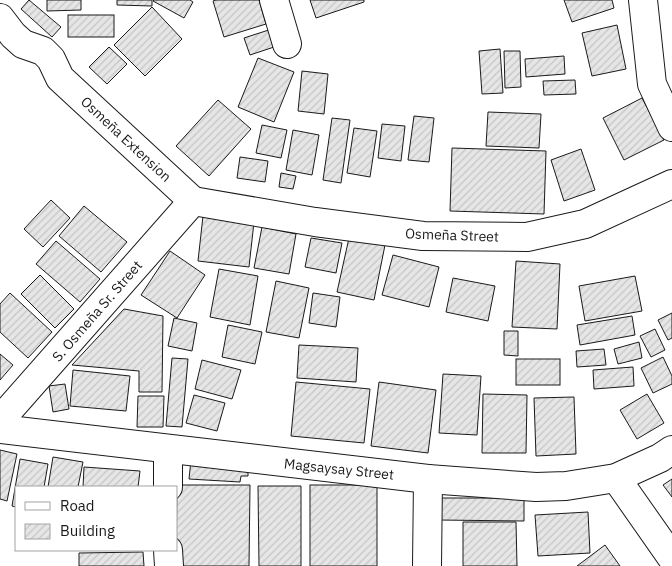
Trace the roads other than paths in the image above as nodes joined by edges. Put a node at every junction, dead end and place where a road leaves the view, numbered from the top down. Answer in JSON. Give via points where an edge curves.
{"nodes":[{"id":1,"x":274,"y":0,"type":"edge"},
{"id":2,"x":643,"y":0,"type":"edge"},
{"id":3,"x":0,"y":18,"type":"edge"},
{"id":4,"x":287,"y":44,"type":"dead end"},
{"id":5,"x":672,"y":127,"type":"edge"},
{"id":6,"x":672,"y":184,"type":"edge"},
{"id":7,"x":193,"y":201,"type":"junction"},
{"id":8,"x":0,"y":420,"type":"edge"},
{"id":9,"x":0,"y":429,"type":"edge"},
{"id":10,"x":168,"y":450,"type":"junction"},
{"id":11,"x":672,"y":450,"type":"edge"},
{"id":12,"x":616,"y":478,"type":"junction"},
{"id":13,"x":428,"y":479,"type":"junction"},
{"id":14,"x":168,"y":486,"type":"edge"},
{"id":15,"x":168,"y":551,"type":"edge"},
{"id":16,"x":672,"y":558,"type":"edge"},
{"id":17,"x":168,"y":566,"type":"edge"},
{"id":18,"x":427,"y":566,"type":"edge"}],
"edges":[{"from":1,"to":4,"type":"street"},
{"from":2,"to":5,"type":"street","via":[[652,84]]},
{"from":3,"to":7,"type":"street","name":"Osmeña Extension","via":[[23,44],[32,63],[40,71],[60,78]]},
{"from":6,"to":7,"type":"street","name":"Osmeña Street","via":[[585,224],[527,237],[423,236]]},
{"from":7,"to":8,"type":"street","name":"S. Osmeña Sr. Street"},
{"from":9,"to":10,"type":"street","name":"Magsaysay Street"},
{"from":10,"to":13,"type":"street","name":"Magsaysay Street"},
{"from":10,"to":14,"type":"street"},
{"from":11,"to":12,"type":"street","name":"Magsaysay Street"},
{"from":12,"to":13,"type":"street","name":"Magsaysay Street","via":[[536,487]]},
{"from":12,"to":16,"type":"street"},
{"from":13,"to":18,"type":"street"},
{"from":15,"to":17,"type":"street"}]}
